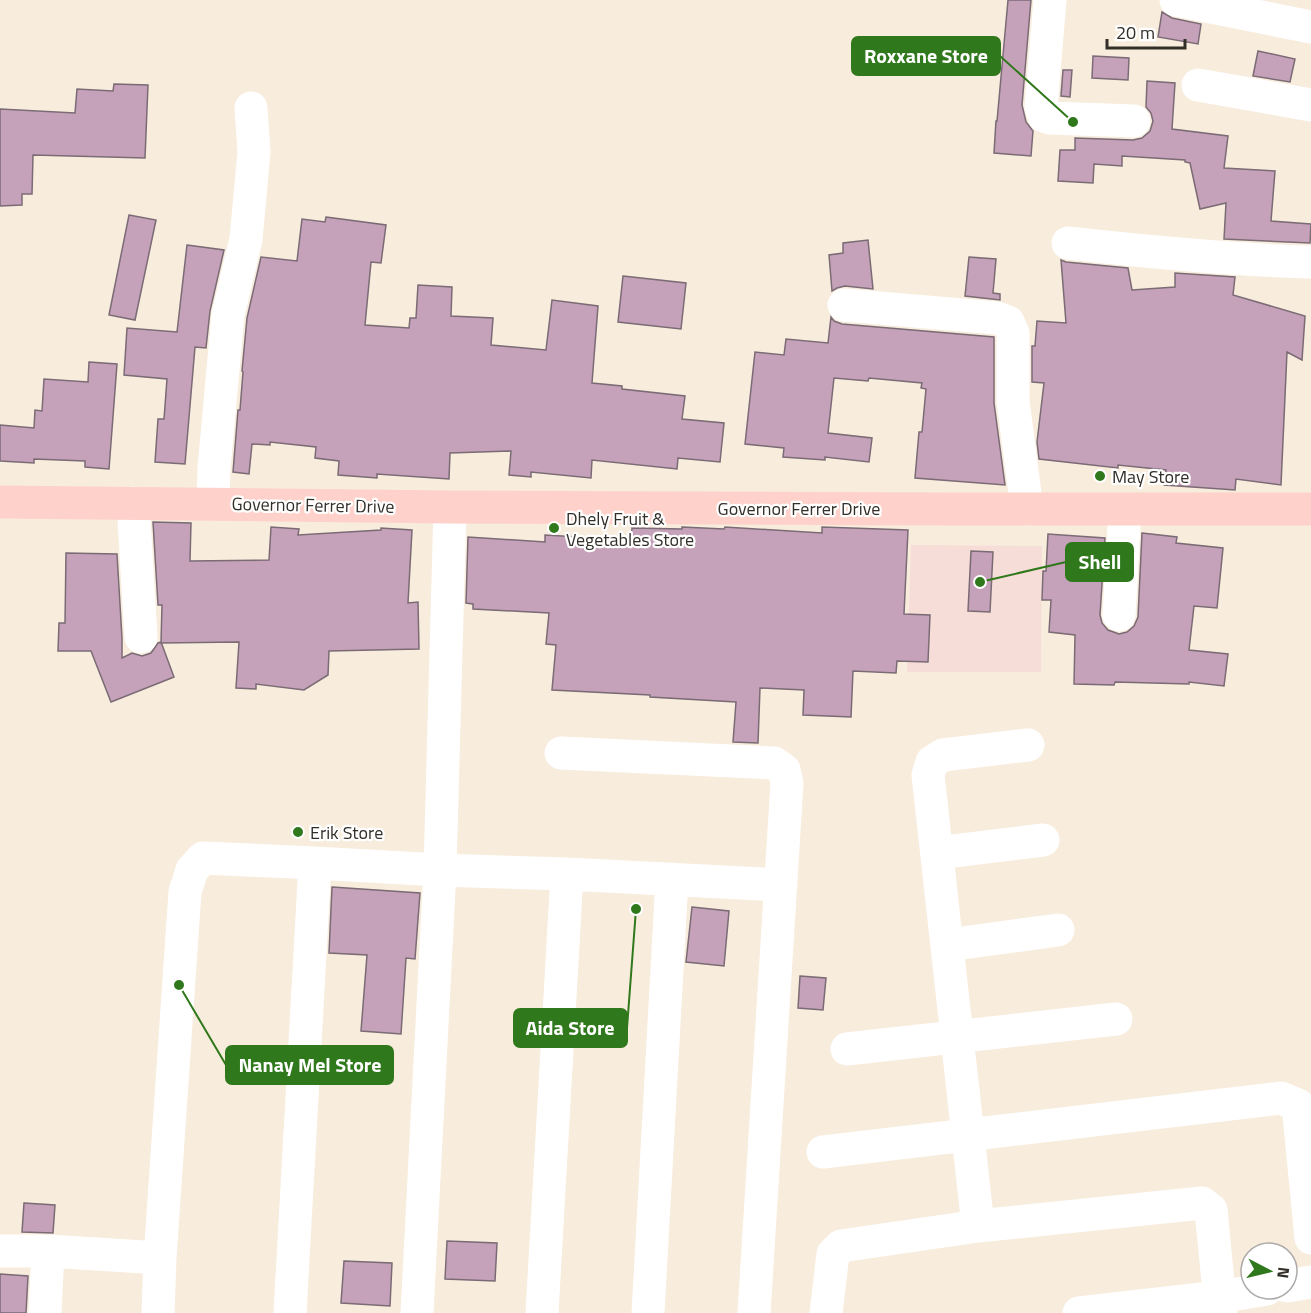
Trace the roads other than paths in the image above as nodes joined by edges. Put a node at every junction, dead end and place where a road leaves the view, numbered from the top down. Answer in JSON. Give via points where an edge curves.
{"nodes":[{"id":1,"x":1050,"y":0,"type":"edge"},
{"id":2,"x":1176,"y":0,"type":"edge"},
{"id":3,"x":1308,"y":18,"type":"edge"},
{"id":4,"x":1198,"y":85,"type":"dead end"},
{"id":5,"x":1311,"y":105,"type":"edge"},
{"id":6,"x":251,"y":108,"type":"dead end"},
{"id":7,"x":1134,"y":122,"type":"dead end"},
{"id":8,"x":1068,"y":243,"type":"dead end"},
{"id":9,"x":1311,"y":262,"type":"edge"},
{"id":10,"x":844,"y":305,"type":"dead end"},
{"id":11,"x":0,"y":502,"type":"edge"},
{"id":12,"x":133,"y":503,"type":"junction"},
{"id":13,"x":213,"y":504,"type":"junction"},
{"id":14,"x":450,"y":507,"type":"junction"},
{"id":15,"x":1027,"y":509,"type":"junction"},
{"id":16,"x":1125,"y":509,"type":"junction"},
{"id":17,"x":1311,"y":509,"type":"edge"},
{"id":18,"x":1119,"y":615,"type":"dead end"},
{"id":19,"x":141,"y":637,"type":"dead end"},
{"id":20,"x":1028,"y":745,"type":"dead end"},
{"id":21,"x":561,"y":753,"type":"dead end"},
{"id":22,"x":1043,"y":840,"type":"dead end"},
{"id":23,"x":937,"y":853,"type":"junction"},
{"id":24,"x":315,"y":863,"type":"junction"},
{"id":25,"x":440,"y":870,"type":"junction"},
{"id":26,"x":567,"y":874,"type":"junction"},
{"id":27,"x":672,"y":879,"type":"junction"},
{"id":28,"x":781,"y":885,"type":"junction"},
{"id":29,"x":1058,"y":930,"type":"dead end"},
{"id":30,"x":948,"y":945,"type":"junction"},
{"id":31,"x":1116,"y":1019,"type":"dead end"},
{"id":32,"x":958,"y":1037,"type":"junction"},
{"id":33,"x":847,"y":1049,"type":"dead end"},
{"id":34,"x":967,"y":1134,"type":"junction"},
{"id":35,"x":823,"y":1152,"type":"dead end"},
{"id":36,"x":978,"y":1226,"type":"junction"},
{"id":37,"x":1311,"y":1238,"type":"edge"},
{"id":38,"x":0,"y":1251,"type":"edge"},
{"id":39,"x":48,"y":1251,"type":"junction"},
{"id":40,"x":160,"y":1258,"type":"junction"},
{"id":41,"x":1239,"y":1299,"type":"edge"},
{"id":42,"x":1220,"y":1305,"type":"edge"},
{"id":43,"x":45,"y":1313,"type":"edge"},
{"id":44,"x":158,"y":1313,"type":"edge"},
{"id":45,"x":291,"y":1313,"type":"edge"},
{"id":46,"x":417,"y":1313,"type":"edge"},
{"id":47,"x":542,"y":1313,"type":"edge"},
{"id":48,"x":648,"y":1313,"type":"edge"},
{"id":49,"x":754,"y":1313,"type":"edge"},
{"id":50,"x":826,"y":1313,"type":"edge"},
{"id":51,"x":1079,"y":1313,"type":"edge"}],
"edges":[{"from":1,"to":7,"type":"street","via":[[1041,107],[1044,116]]},
{"from":2,"to":3,"type":"street"},
{"from":4,"to":5,"type":"street"},
{"from":6,"to":13,"type":"street","via":[[255,152],[246,239],[228,315]]},
{"from":8,"to":9,"type":"street","via":[[1140,252]]},
{"from":10,"to":15,"type":"street","via":[[1008,322],[1013,333],[1013,401]]},
{"from":11,"to":12,"type":"main road","name":"Governor Ferrer Drive"},
{"from":12,"to":13,"type":"main road","name":"Governor Ferrer Drive"},
{"from":12,"to":19,"type":"street"},
{"from":13,"to":14,"type":"main road","name":"Governor Ferrer Drive"},
{"from":14,"to":15,"type":"main road","name":"Governor Ferrer Drive"},
{"from":14,"to":25,"type":"street"},
{"from":15,"to":16,"type":"main road","name":"Governor Ferrer Drive"},
{"from":16,"to":17,"type":"main road","name":"Governor Ferrer Drive"},
{"from":16,"to":18,"type":"street"},
{"from":20,"to":23,"type":"street","via":[[943,755],[932,762],[928,775]]},
{"from":21,"to":28,"type":"street","via":[[774,763],[784,770],[787,783]]},
{"from":22,"to":23,"type":"street"},
{"from":23,"to":30,"type":"street"},
{"from":24,"to":25,"type":"street"},
{"from":24,"to":40,"type":"street","via":[[203,858],[192,870],[185,891]]},
{"from":24,"to":45,"type":"street"},
{"from":25,"to":26,"type":"street"},
{"from":25,"to":46,"type":"street"},
{"from":26,"to":27,"type":"street"},
{"from":26,"to":47,"type":"street"},
{"from":27,"to":28,"type":"street"},
{"from":27,"to":48,"type":"street"},
{"from":28,"to":49,"type":"street"},
{"from":29,"to":30,"type":"street"},
{"from":30,"to":32,"type":"street"},
{"from":31,"to":32,"type":"street"},
{"from":32,"to":33,"type":"street"},
{"from":32,"to":34,"type":"street"},
{"from":34,"to":35,"type":"street"},
{"from":34,"to":36,"type":"street"},
{"from":34,"to":37,"type":"street","via":[[1281,1098],[1298,1105]]},
{"from":36,"to":42,"type":"street","via":[[1202,1203],[1211,1210]]},
{"from":36,"to":50,"type":"street","via":[[841,1246],[833,1254]]},
{"from":38,"to":39,"type":"street"},
{"from":39,"to":40,"type":"street"},
{"from":39,"to":43,"type":"street"},
{"from":40,"to":44,"type":"street"},
{"from":41,"to":42,"type":"street"},
{"from":42,"to":51,"type":"street"}]}
